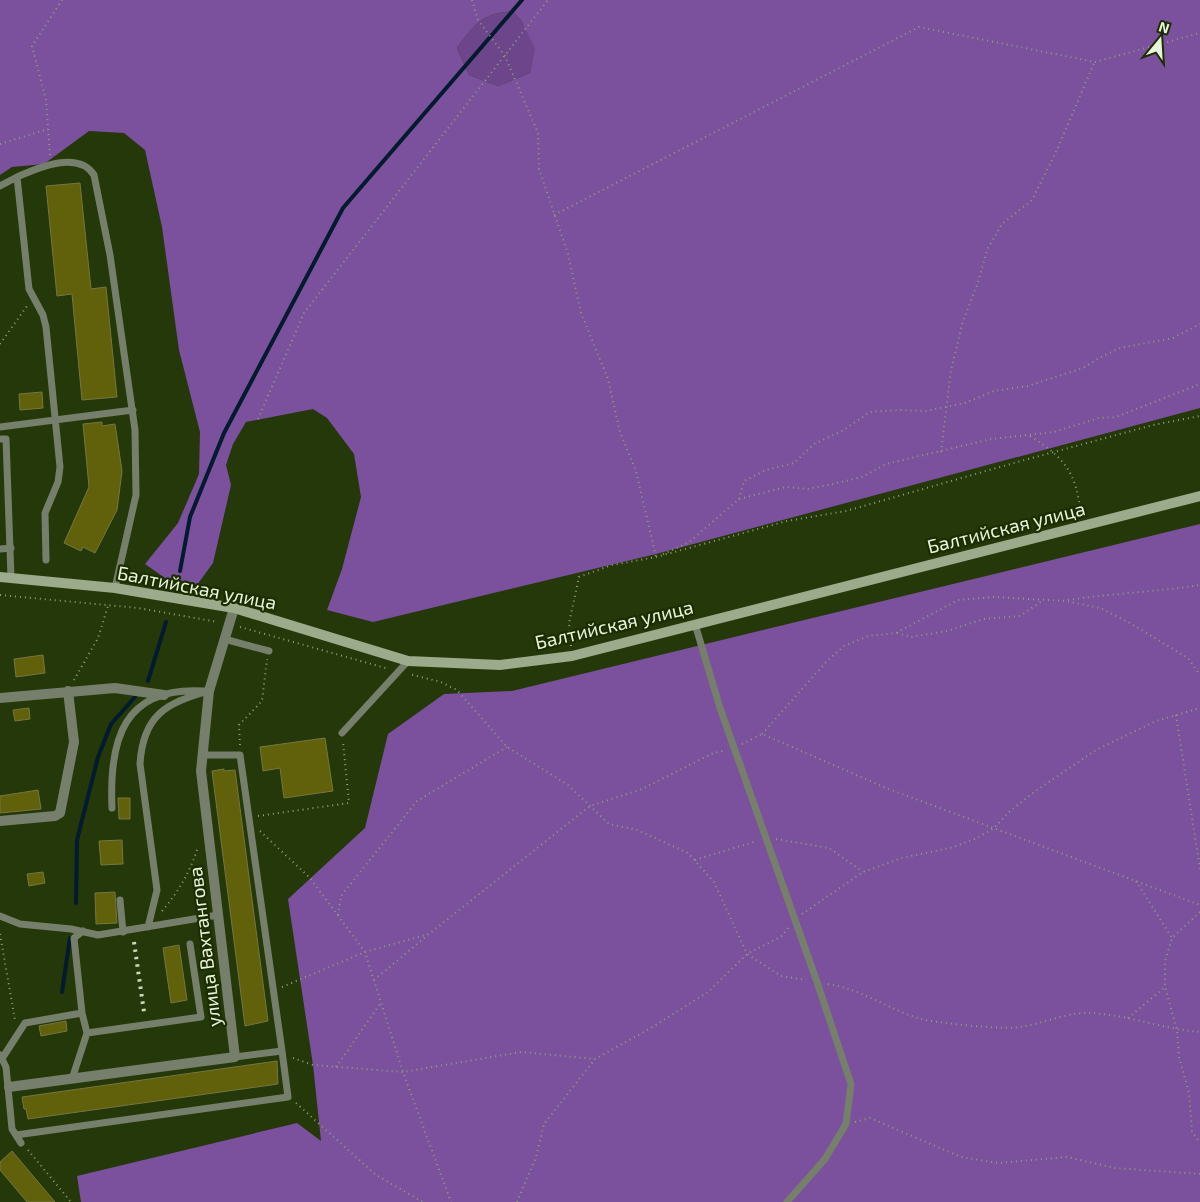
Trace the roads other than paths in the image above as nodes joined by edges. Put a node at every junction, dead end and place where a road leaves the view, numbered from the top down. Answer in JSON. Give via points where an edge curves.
{"nodes":[{"id":1,"x":17,"y":177,"type":"junction"},
{"id":2,"x":0,"y":186,"type":"edge"},
{"id":3,"x":133,"y":410,"type":"junction"},
{"id":4,"x":56,"y":419,"type":"junction"},
{"id":5,"x":0,"y":427,"type":"edge"},
{"id":6,"x":0,"y":439,"type":"edge"},
{"id":7,"x":1200,"y":496,"type":"edge"},
{"id":8,"x":11,"y":548,"type":"junction"},
{"id":9,"x":0,"y":549,"type":"edge"},
{"id":10,"x":46,"y":560,"type":"dead end"},
{"id":11,"x":0,"y":577,"type":"edge"},
{"id":12,"x":11,"y":577,"type":"junction"},
{"id":13,"x":115,"y":588,"type":"junction"},
{"id":14,"x":234,"y":608,"type":"junction"},
{"id":15,"x":695,"y":624,"type":"junction"},
{"id":16,"x":224,"y":639,"type":"junction"},
{"id":17,"x":269,"y":651,"type":"road end"},
{"id":18,"x":408,"y":661,"type":"junction"},
{"id":19,"x":68,"y":691,"type":"junction"},
{"id":20,"x":210,"y":692,"type":"junction"},
{"id":21,"x":164,"y":695,"type":"junction"},
{"id":22,"x":0,"y":698,"type":"edge"},
{"id":23,"x":342,"y":733,"type":"road end"},
{"id":24,"x":203,"y":755,"type":"junction"},
{"id":25,"x":112,"y":808,"type":"dead end"},
{"id":26,"x":0,"y":821,"type":"edge"},
{"id":27,"x":120,"y":900,"type":"dead end"},
{"id":28,"x":218,"y":915,"type":"junction"},
{"id":29,"x":0,"y":916,"type":"edge"},
{"id":30,"x":148,"y":927,"type":"junction"},
{"id":31,"x":83,"y":932,"type":"junction"},
{"id":32,"x":123,"y":932,"type":"junction"},
{"id":33,"x":190,"y":944,"type":"dead end"},
{"id":34,"x":82,"y":1013,"type":"junction"},
{"id":35,"x":87,"y":1033,"type":"junction"},
{"id":36,"x":282,"y":1051,"type":"junction"},
{"id":37,"x":1,"y":1056,"type":"edge"},
{"id":38,"x":235,"y":1057,"type":"junction"},
{"id":39,"x":72,"y":1079,"type":"junction"},
{"id":40,"x":9,"y":1087,"type":"junction"},
{"id":41,"x":16,"y":1135,"type":"junction"},
{"id":42,"x":22,"y":1143,"type":"road end"},
{"id":43,"x":787,"y":1202,"type":"edge"}],
"edges":[{"from":1,"to":2,"type":"lane"},
{"from":1,"to":3,"type":"lane","via":[[36,169],[73,162],[89,167],[94,175],[110,255]]},
{"from":1,"to":4,"type":"lane","via":[[29,289],[46,327]]},
{"from":3,"to":4,"type":"lane"},
{"from":3,"to":13,"type":"lane","via":[[136,495]]},
{"from":4,"to":5,"type":"lane"},
{"from":4,"to":10,"type":"lane","via":[[60,467],[58,482],[45,513]]},
{"from":6,"to":8,"type":"lane","via":[[6,438]]},
{"from":7,"to":15,"type":"main road","name":"Балтийская улица"},
{"from":8,"to":9,"type":"lane"},
{"from":8,"to":12,"type":"lane"},
{"from":11,"to":12,"type":"main road","name":"Балтийская улица"},
{"from":12,"to":13,"type":"main road","name":"Балтийская улица"},
{"from":13,"to":14,"type":"main road","name":"Балтийская улица"},
{"from":14,"to":16,"type":"street","name":"улица Вахтангова"},
{"from":14,"to":18,"type":"main road","name":"Балтийская улица"},
{"from":15,"to":18,"type":"main road","name":"Балтийская улица","via":[[572,656],[500,665]]},
{"from":15,"to":43,"type":"lane","via":[[720,708],[851,1084],[846,1124],[826,1159]]},
{"from":16,"to":17,"type":"lane"},
{"from":16,"to":20,"type":"street","name":"улица Вахтангова"},
{"from":18,"to":23,"type":"lane"},
{"from":19,"to":21,"type":"street","via":[[115,688]]},
{"from":19,"to":22,"type":"street"},
{"from":19,"to":26,"type":"street","via":[[74,742],[60,813]]},
{"from":20,"to":21,"type":"lane","via":[[191,690]]},
{"from":20,"to":24,"type":"street","name":"улица Вахтангова"},
{"from":20,"to":30,"type":"lane","via":[[177,700],[164,710],[146,734],[141,750],[141,773],[157,890]]},
{"from":21,"to":25,"type":"lane","via":[[143,702],[124,724],[115,761]]},
{"from":24,"to":28,"type":"street","name":"улица Вахтангова"},
{"from":24,"to":36,"type":"lane","via":[[240,755]]},
{"from":27,"to":32,"type":"lane"},
{"from":28,"to":30,"type":"lane"},
{"from":28,"to":38,"type":"street","name":"улица Вахтангова"},
{"from":29,"to":31,"type":"lane","via":[[20,924]]},
{"from":30,"to":32,"type":"lane"},
{"from":31,"to":32,"type":"lane","via":[[98,935]]},
{"from":31,"to":34,"type":"lane","via":[[74,938]]},
{"from":33,"to":35,"type":"lane","via":[[201,1017]]},
{"from":34,"to":35,"type":"lane"},
{"from":34,"to":37,"type":"lane","via":[[24,1022]]},
{"from":35,"to":39,"type":"lane"},
{"from":36,"to":38,"type":"lane"},
{"from":36,"to":41,"type":"lane","via":[[288,1096]]},
{"from":37,"to":40,"type":"lane"},
{"from":38,"to":39,"type":"street"},
{"from":39,"to":40,"type":"street"},
{"from":40,"to":41,"type":"lane","via":[[12,1129]]},
{"from":41,"to":42,"type":"lane"}]}
